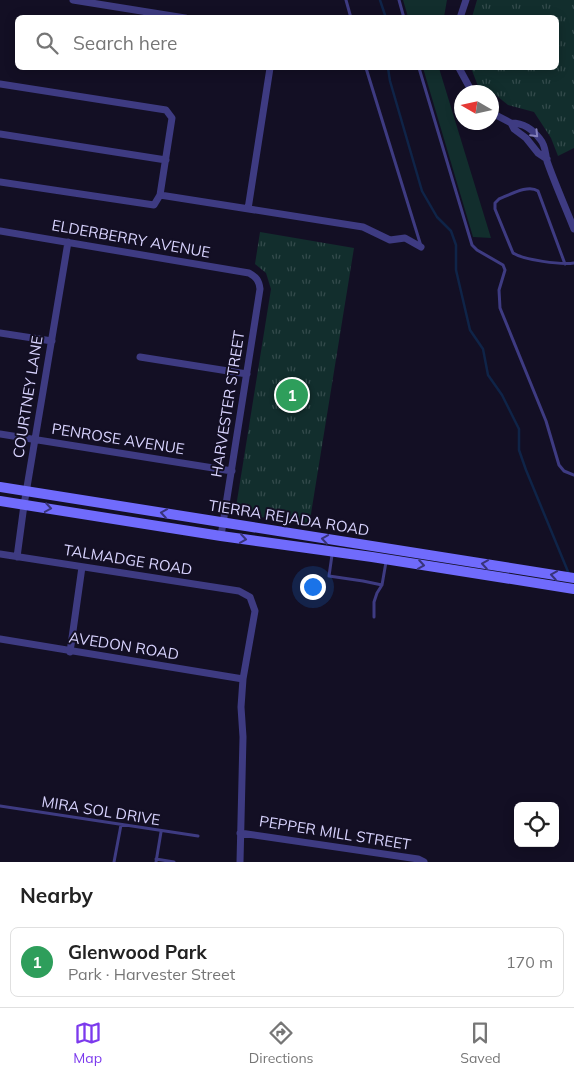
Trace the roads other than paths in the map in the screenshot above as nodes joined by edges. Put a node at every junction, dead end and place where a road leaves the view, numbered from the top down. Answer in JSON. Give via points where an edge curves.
{"nodes":[{"id":1,"x":73,"y":0,"type":"edge"},
{"id":2,"x":346,"y":0,"type":"edge"},
{"id":3,"x":399,"y":0,"type":"edge"},
{"id":4,"x":466,"y":0,"type":"edge"},
{"id":5,"x":166,"y":15,"type":"edge"},
{"id":6,"x":350,"y":15,"type":"edge"},
{"id":7,"x":403,"y":15,"type":"edge"},
{"id":8,"x":461,"y":15,"type":"edge"},
{"id":9,"x":270,"y":70,"type":"edge"},
{"id":10,"x":367,"y":70,"type":"edge"},
{"id":11,"x":420,"y":70,"type":"edge"},
{"id":12,"x":460,"y":70,"type":"edge"},
{"id":13,"x":0,"y":84,"type":"edge"},
{"id":14,"x":467,"y":85,"type":"edge"},
{"id":15,"x":499,"y":117,"type":"edge"},
{"id":16,"x":511,"y":123,"type":"junction"},
{"id":17,"x":0,"y":134,"type":"edge"},
{"id":18,"x":547,"y":159,"type":"junction"},
{"id":19,"x":166,"y":160,"type":"junction"},
{"id":20,"x":0,"y":182,"type":"edge"},
{"id":21,"x":160,"y":195,"type":"junction"},
{"id":22,"x":248,"y":209,"type":"junction"},
{"id":23,"x":574,"y":229,"type":"edge"},
{"id":24,"x":0,"y":231,"type":"edge"},
{"id":25,"x":68,"y":242,"type":"junction"},
{"id":26,"x":421,"y":247,"type":"joint"},
{"id":27,"x":574,"y":263,"type":"edge"},
{"id":28,"x":565,"y":264,"type":"junction"},
{"id":29,"x":256,"y":277,"type":"joint"},
{"id":30,"x":0,"y":333,"type":"edge"},
{"id":31,"x":52,"y":341,"type":"junction"},
{"id":32,"x":140,"y":356,"type":"dead end"},
{"id":33,"x":247,"y":374,"type":"junction"},
{"id":34,"x":0,"y":434,"type":"edge"},
{"id":35,"x":36,"y":440,"type":"junction"},
{"id":36,"x":232,"y":471,"type":"junction"},
{"id":37,"x":574,"y":475,"type":"edge"},
{"id":38,"x":0,"y":487,"type":"edge"},
{"id":39,"x":27,"y":491,"type":"junction"},
{"id":40,"x":0,"y":501,"type":"edge"},
{"id":41,"x":24,"y":505,"type":"junction"},
{"id":42,"x":223,"y":523,"type":"junction"},
{"id":43,"x":222,"y":536,"type":"junction"},
{"id":44,"x":333,"y":552,"type":"junction"},
{"id":45,"x":0,"y":554,"type":"edge"},
{"id":46,"x":17,"y":557,"type":"junction"},
{"id":47,"x":387,"y":559,"type":"junction"},
{"id":48,"x":82,"y":567,"type":"junction"},
{"id":49,"x":574,"y":578,"type":"edge"},
{"id":50,"x":382,"y":585,"type":"junction"},
{"id":51,"x":574,"y":589,"type":"edge"},
{"id":52,"x":374,"y":617,"type":"dead end"},
{"id":53,"x":0,"y":639,"type":"edge"},
{"id":54,"x":70,"y":652,"type":"junction"},
{"id":55,"x":243,"y":679,"type":"junction"},
{"id":56,"x":0,"y":806,"type":"edge"},
{"id":57,"x":121,"y":826,"type":"junction"},
{"id":58,"x":161,"y":832,"type":"junction"},
{"id":59,"x":240,"y":833,"type":"junction"},
{"id":60,"x":198,"y":836,"type":"dead end"},
{"id":61,"x":156,"y":861,"type":"edge"},
{"id":62,"x":114,"y":862,"type":"edge"},
{"id":63,"x":174,"y":862,"type":"edge"},
{"id":64,"x":240,"y":862,"type":"edge"},
{"id":65,"x":424,"y":862,"type":"edge"}],
"edges":[{"from":1,"to":5,"type":"street"},
{"from":2,"to":6,"type":"lane"},
{"from":3,"to":7,"type":"lane"},
{"from":4,"to":8,"type":"street"},
{"from":9,"to":22,"type":"street"},
{"from":10,"to":26,"type":"lane"},
{"from":11,"to":37,"type":"lane","via":[[472,245],[503,265],[500,308],[546,421],[559,465]]},
{"from":12,"to":14,"type":"street"},
{"from":13,"to":19,"type":"street","via":[[166,110],[172,118]]},
{"from":15,"to":16,"type":"street"},
{"from":16,"to":18,"type":"street","via":[[538,154]]},
{"from":16,"to":18,"type":"street","one_way":true,"via":[[527,126],[540,138]]},
{"from":17,"to":19,"type":"street"},
{"from":18,"to":23,"type":"street"},
{"from":19,"to":21,"type":"street"},
{"from":20,"to":21,"type":"street","via":[[154,205]]},
{"from":21,"to":22,"type":"street"},
{"from":22,"to":26,"type":"street","via":[[363,227],[390,240],[405,238]]},
{"from":24,"to":25,"type":"street","name":"ELDERBERRY AVENUE"},
{"from":25,"to":29,"type":"street","name":"ELDERBERRY AVENUE","via":[[249,273]]},
{"from":25,"to":31,"type":"street","name":"COURTNEY LANE"},
{"from":27,"to":28,"type":"lane"},
{"from":28,"to":28,"type":"lane","via":[[513,253],[495,203],[528,188],[538,191]]},
{"from":29,"to":33,"type":"street","name":"HARVESTER STREET","via":[[260,289]]},
{"from":30,"to":31,"type":"street"},
{"from":31,"to":35,"type":"street","name":"COURTNEY LANE"},
{"from":32,"to":33,"type":"street"},
{"from":33,"to":36,"type":"street","name":"HARVESTER STREET"},
{"from":34,"to":35,"type":"street","name":"PENROSE AVENUE"},
{"from":35,"to":36,"type":"street","name":"PENROSE AVENUE"},
{"from":35,"to":39,"type":"street","name":"COURTNEY LANE"},
{"from":36,"to":42,"type":"street","name":"HARVESTER STREET"},
{"from":38,"to":39,"type":"main road","name":"TIERRA REJADA ROAD"},
{"from":39,"to":41,"type":"street","name":"COURTNEY LANE"},
{"from":42,"to":39,"type":"main road","name":"TIERRA REJADA ROAD","one_way":true},
{"from":40,"to":41,"type":"main road","name":"TIERRA REJADA ROAD"},
{"from":41,"to":43,"type":"main road","name":"TIERRA REJADA ROAD","one_way":true},
{"from":41,"to":46,"type":"street","name":"COURTNEY LANE"},
{"from":42,"to":43,"type":"street","name":"HARVESTER STREET"},
{"from":49,"to":42,"type":"main road","name":"TIERRA REJADA ROAD","one_way":true},
{"from":43,"to":44,"type":"main road","name":"TIERRA REJADA ROAD","one_way":true},
{"from":44,"to":47,"type":"main road","name":"TIERRA REJADA ROAD"},
{"from":44,"to":50,"type":"lane","via":[[329,576]]},
{"from":45,"to":46,"type":"street","name":"TALMADGE ROAD"},
{"from":46,"to":48,"type":"street","name":"TALMADGE ROAD"},
{"from":47,"to":50,"type":"lane"},
{"from":47,"to":51,"type":"main road","name":"TIERRA REJADA ROAD","one_way":true},
{"from":48,"to":54,"type":"street"},
{"from":48,"to":55,"type":"street","name":"TALMADGE ROAD","via":[[239,591],[250,597],[255,611]]},
{"from":50,"to":52,"type":"lane","via":[[374,602]]},
{"from":53,"to":54,"type":"street","name":"AVEDON ROAD"},
{"from":54,"to":55,"type":"street","name":"AVEDON ROAD"},
{"from":55,"to":59,"type":"street"},
{"from":56,"to":57,"type":"lane","name":"MIRA SOL DRIVE"},
{"from":57,"to":58,"type":"lane","name":"MIRA SOL DRIVE"},
{"from":57,"to":62,"type":"lane"},
{"from":58,"to":60,"type":"lane","name":"MIRA SOL DRIVE"},
{"from":58,"to":61,"type":"lane"},
{"from":59,"to":64,"type":"street"},
{"from":59,"to":65,"type":"street","name":"PEPPER MILL STREET"},
{"from":61,"to":63,"type":"lane"}]}
